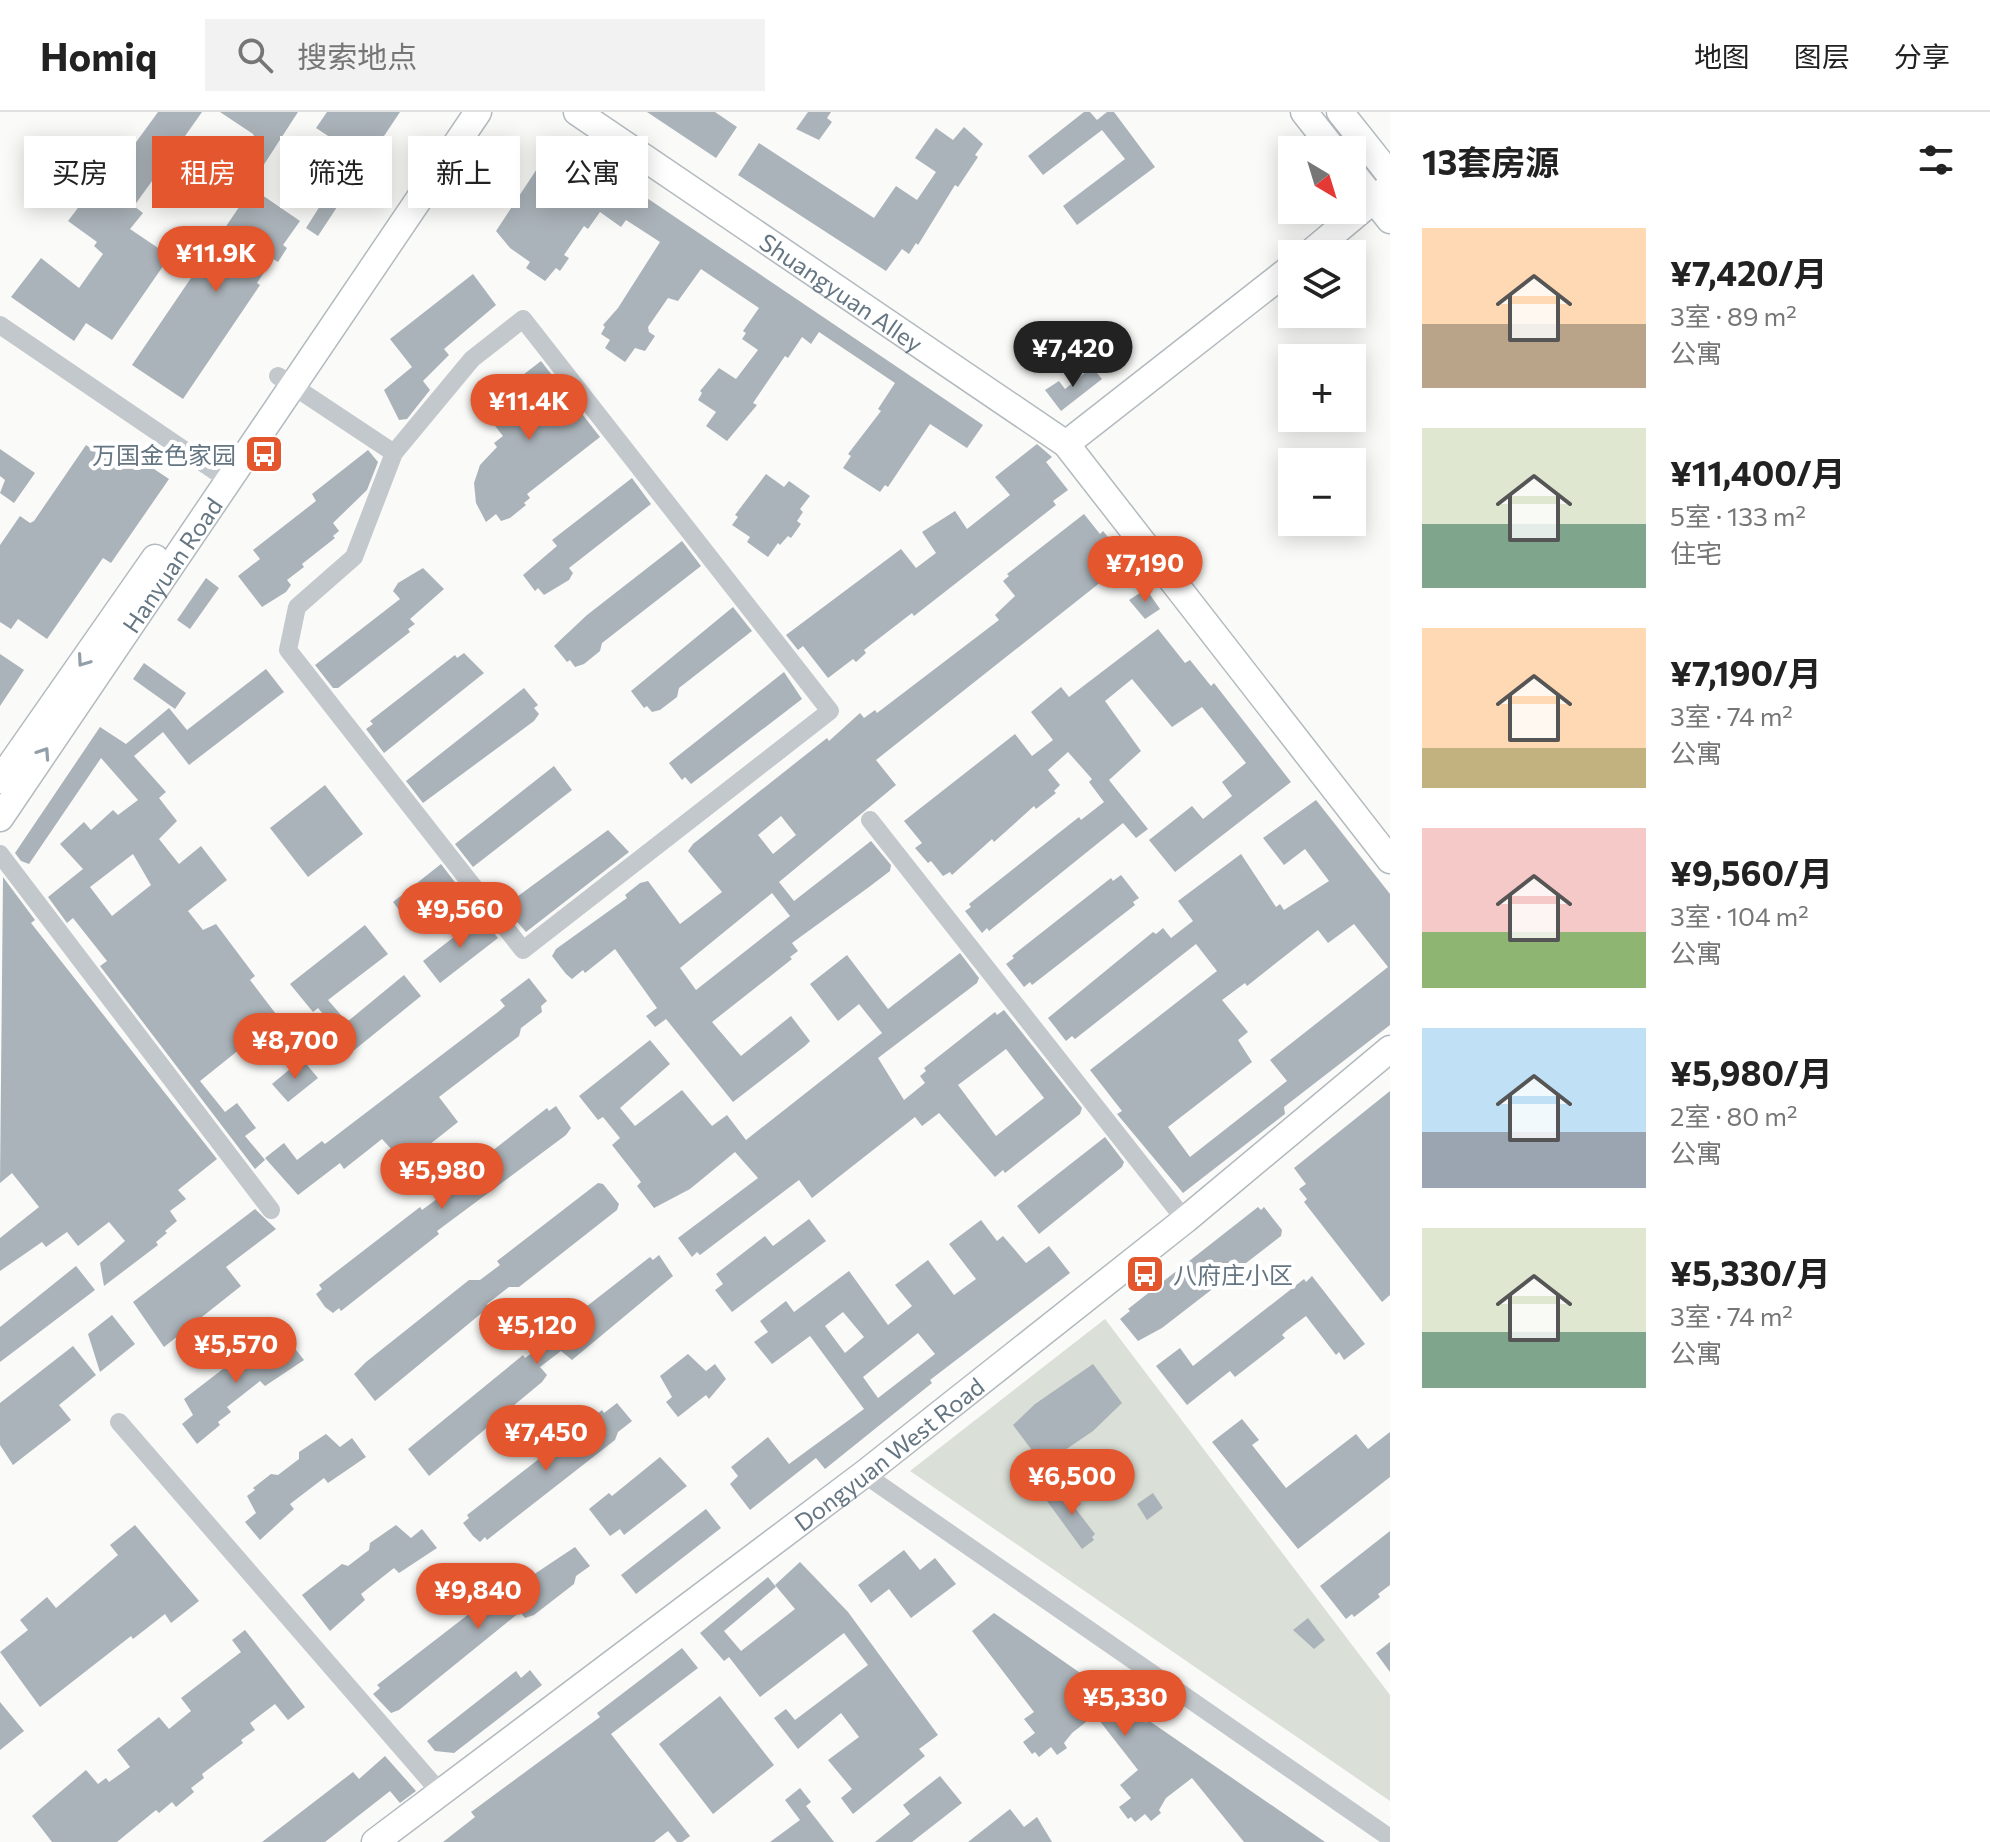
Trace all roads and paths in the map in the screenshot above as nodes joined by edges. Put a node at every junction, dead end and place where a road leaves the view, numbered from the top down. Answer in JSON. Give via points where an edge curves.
{"nodes":[{"id":1,"x":459,"y":112,"type":"edge"},
{"id":2,"x":478,"y":112,"type":"edge"},
{"id":3,"x":577,"y":112,"type":"edge"},
{"id":4,"x":1304,"y":112,"type":"edge"},
{"id":5,"x":1340,"y":112,"type":"edge"},
{"id":6,"x":1323,"y":136,"type":"edge"},
{"id":7,"x":1390,"y":175,"type":"edge"},
{"id":8,"x":1366,"y":185,"type":"edge"},
{"id":9,"x":1385,"y":203,"type":"edge"},
{"id":10,"x":1330,"y":240,"type":"edge"},
{"id":11,"x":1278,"y":278,"type":"edge"},
{"id":12,"x":0,"y":325,"type":"edge"},
{"id":13,"x":285,"y":381,"type":"junction"},
{"id":14,"x":1066,"y":444,"type":"junction"},
{"id":15,"x":394,"y":453,"type":"junction"},
{"id":16,"x":215,"y":471,"type":"junction"},
{"id":17,"x":0,"y":780,"type":"edge"},
{"id":18,"x":0,"y":818,"type":"edge"},
{"id":19,"x":870,"y":820,"type":"dead end"},
{"id":20,"x":0,"y":854,"type":"edge"},
{"id":21,"x":1390,"y":860,"type":"edge"},
{"id":22,"x":1390,"y":1050,"type":"edge"},
{"id":23,"x":271,"y":1210,"type":"dead end"},
{"id":24,"x":1185,"y":1220,"type":"junction"},
{"id":25,"x":119,"y":1422,"type":"dead end"},
{"id":26,"x":864,"y":1474,"type":"junction"},
{"id":27,"x":439,"y":1791,"type":"junction"},
{"id":28,"x":1390,"y":1838,"type":"edge"},
{"id":29,"x":375,"y":1842,"type":"edge"}],
"edges":[{"from":1,"to":13,"type":"street","name":"Hanyuan Road"},
{"from":2,"to":13,"type":"street","name":"Hanyuan Road"},
{"from":3,"to":14,"type":"street","name":"Shuangyuan Alley"},
{"from":4,"to":6,"type":"street"},
{"from":5,"to":7,"type":"street"},
{"from":8,"to":9,"type":"street"},
{"from":9,"to":10,"type":"street"},
{"from":11,"to":14,"type":"street"},
{"from":12,"to":16,"type":"street"},
{"from":13,"to":15,"type":"street"},
{"from":13,"to":16,"type":"street","name":"Hanyuan Road"},
{"from":18,"to":13,"type":"street","name":"Hanyuan Road","one_way":true},
{"from":14,"to":21,"type":"street","name":"Shuangyuan Alley"},
{"from":15,"to":15,"type":"street","via":[[354,557],[297,607],[288,650],[523,950],[830,711],[523,319],[472,359]]},
{"from":16,"to":17,"type":"street","name":"Hanyuan Road","one_way":true},
{"from":19,"to":24,"type":"street"},
{"from":20,"to":23,"type":"street"},
{"from":22,"to":24,"type":"street","name":"Dongyuan West Road"},
{"from":24,"to":26,"type":"street","name":"Dongyuan West Road"},
{"from":25,"to":27,"type":"street"},
{"from":26,"to":27,"type":"street","name":"Dongyuan West Road"},
{"from":26,"to":28,"type":"street"},
{"from":27,"to":29,"type":"street","name":"Dongyuan West Road"}]}
